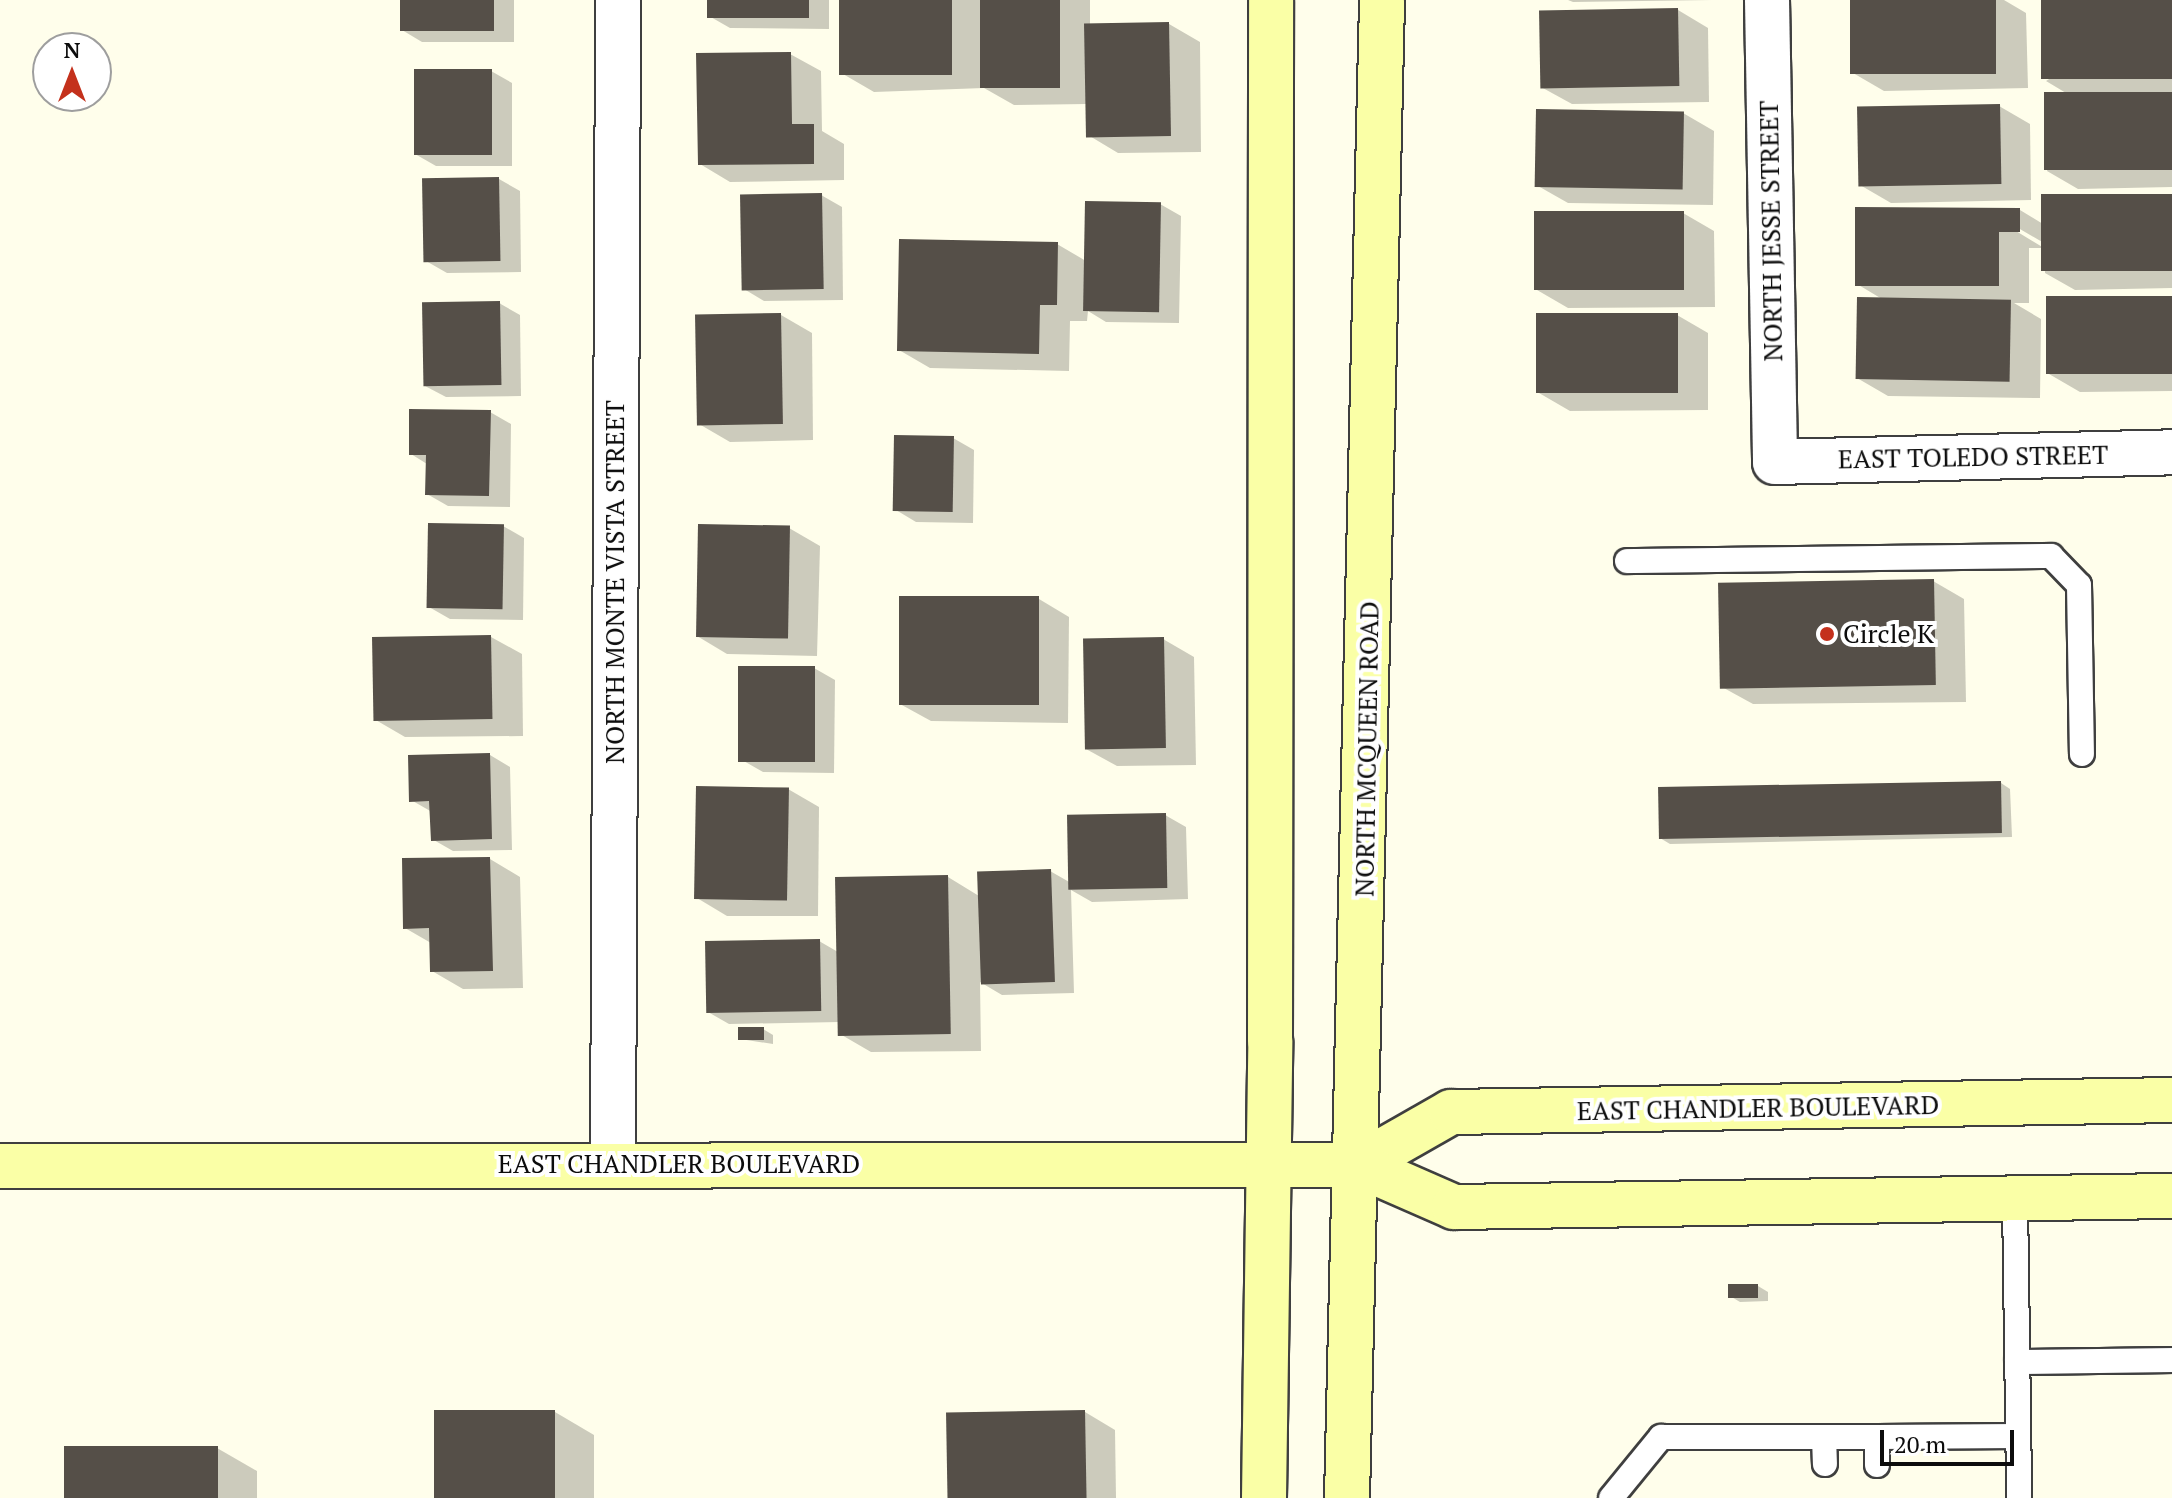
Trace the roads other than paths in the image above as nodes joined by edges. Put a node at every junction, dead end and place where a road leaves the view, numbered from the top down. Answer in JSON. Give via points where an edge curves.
{"nodes":[{"id":1,"x":618,"y":0,"type":"edge"},
{"id":2,"x":1271,"y":0,"type":"edge"},
{"id":3,"x":1382,"y":0,"type":"edge"},
{"id":4,"x":1767,"y":0,"type":"edge"},
{"id":5,"x":2172,"y":452,"type":"edge"},
{"id":6,"x":1775,"y":462,"type":"joint"},
{"id":7,"x":1627,"y":561,"type":"dead end"},
{"id":8,"x":2082,"y":754,"type":"dead end"},
{"id":9,"x":2172,"y":1100,"type":"edge"},
{"id":10,"x":613,"y":1165,"type":"junction"},
{"id":11,"x":1269,"y":1165,"type":"junction"},
{"id":12,"x":1358,"y":1165,"type":"junction"},
{"id":13,"x":0,"y":1166,"type":"edge"},
{"id":14,"x":2172,"y":1196,"type":"edge"},
{"id":15,"x":2015,"y":1199,"type":"junction"},
{"id":16,"x":2172,"y":1360,"type":"edge"},
{"id":17,"x":2017,"y":1362,"type":"junction"},
{"id":18,"x":2018,"y":1436,"type":"junction"},
{"id":19,"x":1824,"y":1437,"type":"junction"},
{"id":20,"x":1877,"y":1437,"type":"junction"},
{"id":21,"x":1825,"y":1464,"type":"dead end"},
{"id":22,"x":1877,"y":1465,"type":"dead end"},
{"id":23,"x":1264,"y":1498,"type":"edge"},
{"id":24,"x":1347,"y":1498,"type":"edge"},
{"id":25,"x":1611,"y":1498,"type":"edge"},
{"id":26,"x":2019,"y":1498,"type":"edge"}],
"edges":[{"from":1,"to":10,"type":"street","name":"NORTH MONTE VISTA STREET"},
{"from":2,"to":11,"type":"main road"},
{"from":3,"to":12,"type":"main road","name":"NORTH MCQUEEN ROAD"},
{"from":4,"to":6,"type":"street","name":"NORTH JESSE STREET"},
{"from":5,"to":6,"type":"street","name":"EAST TOLEDO STREET"},
{"from":7,"to":8,"type":"lane","via":[[2051,556],[2079,585]]},
{"from":9,"to":12,"type":"main road","name":"EAST CHANDLER BOULEVARD","via":[[1451,1112]]},
{"from":10,"to":11,"type":"main road","name":"EAST CHANDLER BOULEVARD"},
{"from":10,"to":13,"type":"main road","name":"EAST CHANDLER BOULEVARD"},
{"from":11,"to":12,"type":"main road","name":"EAST CHANDLER BOULEVARD"},
{"from":11,"to":23,"type":"main road"},
{"from":12,"to":15,"type":"main road","name":"EAST CHANDLER BOULEVARD","via":[[1454,1207]]},
{"from":12,"to":24,"type":"main road","name":"NORTH MCQUEEN ROAD"},
{"from":14,"to":15,"type":"main road","name":"EAST CHANDLER BOULEVARD"},
{"from":15,"to":17,"type":"lane"},
{"from":16,"to":17,"type":"lane"},
{"from":17,"to":18,"type":"lane"},
{"from":18,"to":20,"type":"lane"},
{"from":18,"to":26,"type":"lane"},
{"from":19,"to":20,"type":"lane"},
{"from":19,"to":21,"type":"lane"},
{"from":19,"to":25,"type":"lane","via":[[1758,1449],[1702,1447],[1661,1437]]},
{"from":20,"to":22,"type":"lane"}]}
